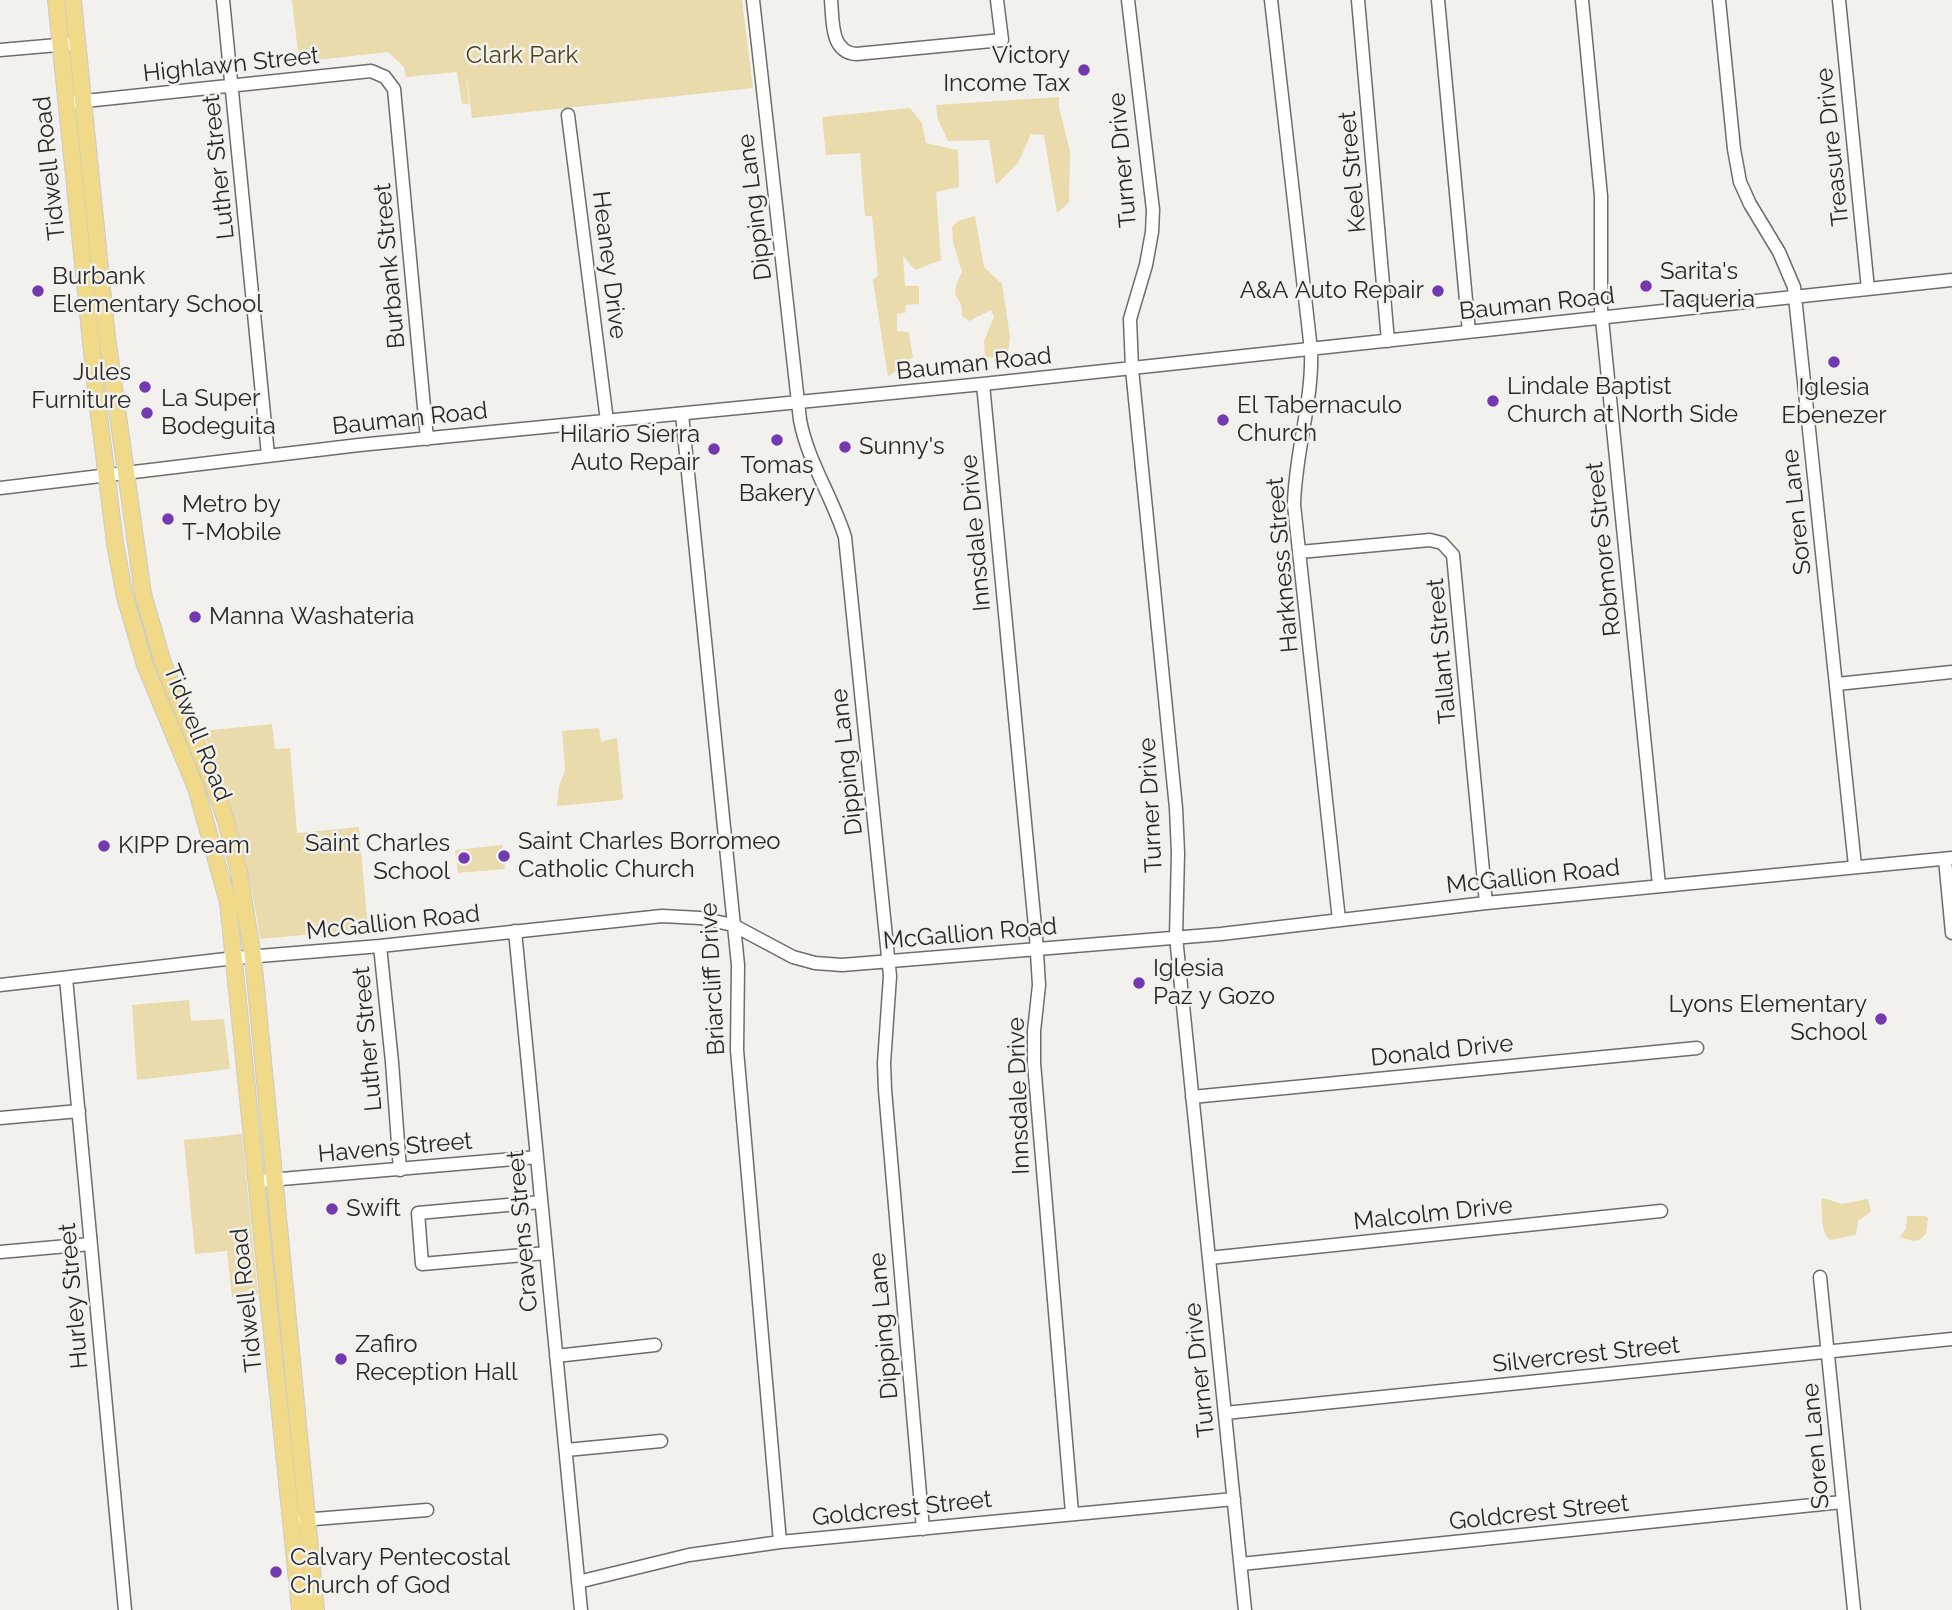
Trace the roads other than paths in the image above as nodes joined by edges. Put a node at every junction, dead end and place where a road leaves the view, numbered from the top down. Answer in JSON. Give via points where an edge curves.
{"nodes":[{"id":1,"x":56,"y":0,"type":"edge"},
{"id":2,"x":73,"y":0,"type":"edge"},
{"id":3,"x":223,"y":0,"type":"edge"},
{"id":4,"x":753,"y":0,"type":"edge"},
{"id":5,"x":831,"y":0,"type":"edge"},
{"id":6,"x":997,"y":0,"type":"edge"},
{"id":7,"x":1129,"y":0,"type":"edge"},
{"id":8,"x":1271,"y":0,"type":"edge"},
{"id":9,"x":1358,"y":0,"type":"edge"},
{"id":10,"x":1438,"y":0,"type":"edge"},
{"id":11,"x":1582,"y":0,"type":"edge"},
{"id":12,"x":1719,"y":0,"type":"edge"},
{"id":13,"x":1839,"y":0,"type":"edge"},
{"id":14,"x":78,"y":43,"type":"junction"},
{"id":15,"x":60,"y":45,"type":"junction"},
{"id":16,"x":0,"y":50,"type":"edge"},
{"id":17,"x":232,"y":85,"type":"junction"},
{"id":18,"x":394,"y":89,"type":"joint"},
{"id":19,"x":84,"y":101,"type":"junction"},
{"id":20,"x":66,"y":103,"type":"junction"},
{"id":21,"x":568,"y":115,"type":"dead end"},
{"id":22,"x":78,"y":221,"type":"junction"},
{"id":23,"x":96,"y":221,"type":"junction"},
{"id":24,"x":1952,"y":280,"type":"edge"},
{"id":25,"x":1868,"y":289,"type":"junction"},
{"id":26,"x":1795,"y":297,"type":"junction"},
{"id":27,"x":1602,"y":318,"type":"junction"},
{"id":28,"x":1469,"y":332,"type":"junction"},
{"id":29,"x":98,"y":338,"type":"junction"},
{"id":30,"x":1388,"y":341,"type":"junction"},
{"id":31,"x":1311,"y":350,"type":"junction"},
{"id":32,"x":1132,"y":369,"type":"junction"},
{"id":33,"x":983,"y":384,"type":"junction"},
{"id":34,"x":799,"y":403,"type":"junction"},
{"id":35,"x":682,"y":414,"type":"junction"},
{"id":36,"x":607,"y":421,"type":"junction"},
{"id":37,"x":428,"y":439,"type":"junction"},
{"id":38,"x":268,"y":455,"type":"junction"},
{"id":39,"x":124,"y":473,"type":"junction"},
{"id":40,"x":107,"y":475,"type":"junction"},
{"id":41,"x":0,"y":488,"type":"edge"},
{"id":42,"x":1300,"y":552,"type":"junction"},
{"id":43,"x":143,"y":594,"type":"junction"},
{"id":44,"x":125,"y":597,"type":"junction"},
{"id":45,"x":1952,"y":672,"type":"edge"},
{"id":46,"x":1837,"y":684,"type":"junction"},
{"id":47,"x":190,"y":725,"type":"junction"},
{"id":48,"x":170,"y":726,"type":"junction"},
{"id":49,"x":226,"y":821,"type":"junction"},
{"id":50,"x":209,"y":827,"type":"junction"},
{"id":51,"x":1949,"y":858,"type":"edge"},
{"id":52,"x":1855,"y":866,"type":"junction"},
{"id":53,"x":1659,"y":885,"type":"junction"},
{"id":54,"x":1486,"y":903,"type":"junction"},
{"id":55,"x":1339,"y":919,"type":"junction"},
{"id":56,"x":733,"y":925,"type":"junction"},
{"id":57,"x":515,"y":931,"type":"junction"},
{"id":58,"x":1952,"y":933,"type":"edge"},
{"id":59,"x":1176,"y":937,"type":"junction"},
{"id":60,"x":380,"y":946,"type":"junction"},
{"id":61,"x":1037,"y":950,"type":"junction"},
{"id":62,"x":253,"y":957,"type":"junction"},
{"id":63,"x":235,"y":958,"type":"junction"},
{"id":64,"x":888,"y":962,"type":"junction"},
{"id":65,"x":66,"y":978,"type":"junction"},
{"id":66,"x":0,"y":985,"type":"edge"},
{"id":67,"x":1697,"y":1048,"type":"dead end"},
{"id":68,"x":1192,"y":1097,"type":"junction"},
{"id":69,"x":79,"y":1111,"type":"junction"},
{"id":70,"x":0,"y":1118,"type":"edge"},
{"id":71,"x":537,"y":1157,"type":"junction"},
{"id":72,"x":400,"y":1170,"type":"junction"},
{"id":73,"x":275,"y":1180,"type":"junction"},
{"id":74,"x":258,"y":1181,"type":"junction"},
{"id":75,"x":541,"y":1202,"type":"junction"},
{"id":76,"x":1661,"y":1211,"type":"dead end"},
{"id":77,"x":90,"y":1244,"type":"junction"},
{"id":78,"x":0,"y":1252,"type":"edge"},
{"id":79,"x":546,"y":1253,"type":"junction"},
{"id":80,"x":1209,"y":1258,"type":"junction"},
{"id":81,"x":1821,"y":1277,"type":"dead end"},
{"id":82,"x":282,"y":1339,"type":"junction"},
{"id":83,"x":1952,"y":1339,"type":"edge"},
{"id":84,"x":655,"y":1345,"type":"dead end"},
{"id":85,"x":1828,"y":1351,"type":"junction"},
{"id":86,"x":556,"y":1356,"type":"junction"},
{"id":87,"x":1225,"y":1413,"type":"junction"},
{"id":88,"x":661,"y":1441,"type":"dead end"},
{"id":89,"x":566,"y":1450,"type":"junction"},
{"id":90,"x":1234,"y":1499,"type":"junction"},
{"id":91,"x":1843,"y":1502,"type":"junction"},
{"id":92,"x":427,"y":1510,"type":"dead end"},
{"id":93,"x":1072,"y":1514,"type":"junction"},
{"id":94,"x":300,"y":1521,"type":"junction"},
{"id":95,"x":923,"y":1529,"type":"junction"},
{"id":96,"x":780,"y":1542,"type":"junction"},
{"id":97,"x":1241,"y":1564,"type":"junction"},
{"id":98,"x":578,"y":1582,"type":"junction"},
{"id":99,"x":125,"y":1610,"type":"edge"},
{"id":100,"x":300,"y":1610,"type":"edge"},
{"id":101,"x":316,"y":1610,"type":"edge"},
{"id":102,"x":581,"y":1610,"type":"edge"},
{"id":103,"x":1245,"y":1610,"type":"edge"},
{"id":104,"x":1854,"y":1610,"type":"edge"}],
"edges":[{"from":1,"to":15,"type":"main road","name":"Tidwell Road"},
{"from":2,"to":14,"type":"main road","name":"Tidwell Road"},
{"from":3,"to":17,"type":"street","name":"Luther Street"},
{"from":4,"to":34,"type":"street","name":"Dipping Lane"},
{"from":5,"to":6,"type":"street","via":[[836,41],[843,51],[856,54],[1002,40]]},
{"from":7,"to":32,"type":"street","name":"Turner Drive","via":[[1153,211],[1146,265],[1130,318]]},
{"from":8,"to":31,"type":"street","name":"Harkness Street"},
{"from":9,"to":30,"type":"street","name":"Keel Street"},
{"from":10,"to":28,"type":"street"},
{"from":11,"to":27,"type":"street","name":"Robmore Street","via":[[1601,197]]},
{"from":12,"to":26,"type":"street","name":"Soren Lane","via":[[1740,182],[1788,270]]},
{"from":13,"to":25,"type":"street","name":"Treasure Drive"},
{"from":14,"to":15,"type":"street"},
{"from":14,"to":19,"type":"main road","name":"Tidwell Road"},
{"from":15,"to":16,"type":"street"},
{"from":15,"to":20,"type":"main road","name":"Tidwell Road"},
{"from":17,"to":18,"type":"street","name":"Highlawn Street","via":[[371,71]]},
{"from":17,"to":19,"type":"street","name":"Highlawn Street"},
{"from":17,"to":38,"type":"street","name":"Luther Street"},
{"from":18,"to":37,"type":"street","name":"Burbank Street"},
{"from":19,"to":20,"type":"street","name":"Highlawn Street"},
{"from":19,"to":23,"type":"main road","name":"Tidwell Road"},
{"from":20,"to":22,"type":"main road","name":"Tidwell Road"},
{"from":21,"to":36,"type":"street","name":"Heaney Drive"},
{"from":22,"to":23,"type":"main road"},
{"from":22,"to":29,"type":"main road","name":"Tidwell Road"},
{"from":23,"to":29,"type":"main road","name":"Tidwell Road"},
{"from":24,"to":25,"type":"street","name":"Bauman Road"},
{"from":25,"to":26,"type":"street","name":"Bauman Road"},
{"from":26,"to":27,"type":"street","name":"Bauman Road"},
{"from":26,"to":46,"type":"street","name":"Soren Lane"},
{"from":27,"to":28,"type":"street","name":"Bauman Road"},
{"from":27,"to":53,"type":"street","name":"Robmore Street"},
{"from":28,"to":30,"type":"street","name":"Bauman Road"},
{"from":29,"to":39,"type":"main road","name":"Tidwell Road"},
{"from":29,"to":40,"type":"main road","name":"Tidwell Road"},
{"from":30,"to":31,"type":"street","name":"Bauman Road"},
{"from":31,"to":32,"type":"street","name":"Bauman Road"},
{"from":31,"to":42,"type":"street","name":"Harkness Street","via":[[1295,483]]},
{"from":32,"to":33,"type":"street","name":"Bauman Road"},
{"from":32,"to":59,"type":"street","name":"Turner Drive","via":[[1176,808]]},
{"from":33,"to":34,"type":"street","name":"Bauman Road"},
{"from":33,"to":61,"type":"street","name":"Innsdale Drive"},
{"from":34,"to":35,"type":"street","name":"Bauman Road"},
{"from":34,"to":64,"type":"street","name":"Dipping Lane","via":[[808,454],[845,537]]},
{"from":35,"to":36,"type":"street","name":"Bauman Road"},
{"from":35,"to":56,"type":"street","name":"Briarcliff Drive"},
{"from":36,"to":37,"type":"street","name":"Bauman Road"},
{"from":37,"to":38,"type":"street","name":"Bauman Road"},
{"from":38,"to":39,"type":"street","name":"Bauman Road"},
{"from":39,"to":40,"type":"street","name":"Bauman Road"},
{"from":39,"to":43,"type":"main road","name":"Tidwell Road"},
{"from":40,"to":41,"type":"street","name":"Bauman Road"},
{"from":40,"to":44,"type":"main road","name":"Tidwell Road"},
{"from":42,"to":54,"type":"street","name":"Tallant Street","via":[[1430,540],[1442,543],[1453,555]]},
{"from":42,"to":55,"type":"street","name":"Harkness Street"},
{"from":43,"to":44,"type":"main road"},
{"from":43,"to":47,"type":"main road","name":"Tidwell Road","via":[[163,663]]},
{"from":44,"to":48,"type":"main road","name":"Tidwell Road","via":[[145,665]]},
{"from":45,"to":46,"type":"street"},
{"from":46,"to":52,"type":"street","name":"Soren Lane"},
{"from":47,"to":48,"type":"main road"},
{"from":47,"to":49,"type":"main road","name":"Tidwell Road"},
{"from":48,"to":50,"type":"main road","name":"Tidwell Road"},
{"from":49,"to":50,"type":"main road"},
{"from":49,"to":62,"type":"main road","name":"Tidwell Road"},
{"from":50,"to":63,"type":"main road","name":"Tidwell Road","via":[[228,902]]},
{"from":51,"to":52,"type":"street","name":"McGallion Road"},
{"from":51,"to":58,"type":"street"},
{"from":52,"to":53,"type":"street","name":"McGallion Road"},
{"from":53,"to":54,"type":"street","name":"McGallion Road"},
{"from":54,"to":55,"type":"street","name":"McGallion Road"},
{"from":55,"to":59,"type":"street","name":"McGallion Road"},
{"from":56,"to":57,"type":"street","name":"McGallion Road","via":[[662,916]]},
{"from":56,"to":64,"type":"street","name":"McGallion Road","via":[[815,964]]},
{"from":56,"to":96,"type":"street","name":"Briarcliff Drive","via":[[739,991],[737,1050]]},
{"from":57,"to":60,"type":"street","name":"McGallion Road"},
{"from":57,"to":71,"type":"street","name":"Cravens Street"},
{"from":59,"to":61,"type":"street","name":"McGallion Road"},
{"from":59,"to":68,"type":"street","name":"Turner Drive"},
{"from":60,"to":62,"type":"street","name":"McGallion Road"},
{"from":60,"to":72,"type":"street","name":"Luther Street"},
{"from":61,"to":64,"type":"street","name":"McGallion Road"},
{"from":61,"to":93,"type":"street","name":"Innsdale Drive","via":[[1034,1063]]},
{"from":62,"to":63,"type":"street","name":"McGallion Road"},
{"from":62,"to":73,"type":"main road","name":"Tidwell Road"},
{"from":63,"to":65,"type":"street","name":"McGallion Road"},
{"from":63,"to":74,"type":"main road","name":"Tidwell Road"},
{"from":64,"to":95,"type":"street","name":"Dipping Lane","via":[[885,1090]]},
{"from":65,"to":66,"type":"street","name":"McGallion Road"},
{"from":65,"to":69,"type":"street","name":"Hurley Street"},
{"from":67,"to":68,"type":"street","name":"Donald Drive"},
{"from":68,"to":80,"type":"street","name":"Turner Drive"},
{"from":69,"to":70,"type":"street"},
{"from":69,"to":77,"type":"street","name":"Hurley Street"},
{"from":71,"to":72,"type":"street","name":"Havens Street"},
{"from":71,"to":75,"type":"street","name":"Cravens Street"},
{"from":72,"to":73,"type":"street","name":"Havens Street"},
{"from":73,"to":74,"type":"street","name":"Havens Street"},
{"from":73,"to":82,"type":"main road","name":"Tidwell Road"},
{"from":74,"to":82,"type":"main road","name":"Tidwell Road"},
{"from":75,"to":79,"type":"street","name":"Cravens Street"},
{"from":75,"to":79,"type":"street","via":[[418,1213],[422,1264]]},
{"from":76,"to":80,"type":"street","name":"Malcolm Drive"},
{"from":77,"to":78,"type":"street"},
{"from":77,"to":99,"type":"street","name":"Hurley Street"},
{"from":79,"to":86,"type":"street","name":"Cravens Street"},
{"from":80,"to":87,"type":"street","name":"Turner Drive"},
{"from":81,"to":85,"type":"street","name":"Soren Lane"},
{"from":82,"to":94,"type":"main road","name":"Tidwell Road"},
{"from":83,"to":85,"type":"street","name":"Silvercrest Street"},
{"from":84,"to":86,"type":"street"},
{"from":85,"to":87,"type":"street","name":"Silvercrest Street"},
{"from":85,"to":91,"type":"street","name":"Soren Lane"},
{"from":86,"to":89,"type":"street","name":"Cravens Street"},
{"from":87,"to":90,"type":"street","name":"Turner Drive"},
{"from":88,"to":89,"type":"street"},
{"from":89,"to":98,"type":"street","name":"Cravens Street"},
{"from":90,"to":93,"type":"street","name":"Goldcrest Street"},
{"from":90,"to":97,"type":"street","name":"Turner Drive"},
{"from":91,"to":97,"type":"street","name":"Goldcrest Street"},
{"from":91,"to":104,"type":"street","name":"Soren Lane"},
{"from":92,"to":94,"type":"street"},
{"from":93,"to":95,"type":"street","name":"Goldcrest Street"},
{"from":94,"to":100,"type":"main road","name":"Tidwell Road"},
{"from":94,"to":101,"type":"main road","name":"Tidwell Road"},
{"from":95,"to":96,"type":"street","name":"Goldcrest Street"},
{"from":96,"to":98,"type":"street","name":"Goldcrest Street","via":[[676,1558]]},
{"from":97,"to":103,"type":"street","name":"Turner Drive"},
{"from":98,"to":102,"type":"street","name":"Cravens Street"}]}
